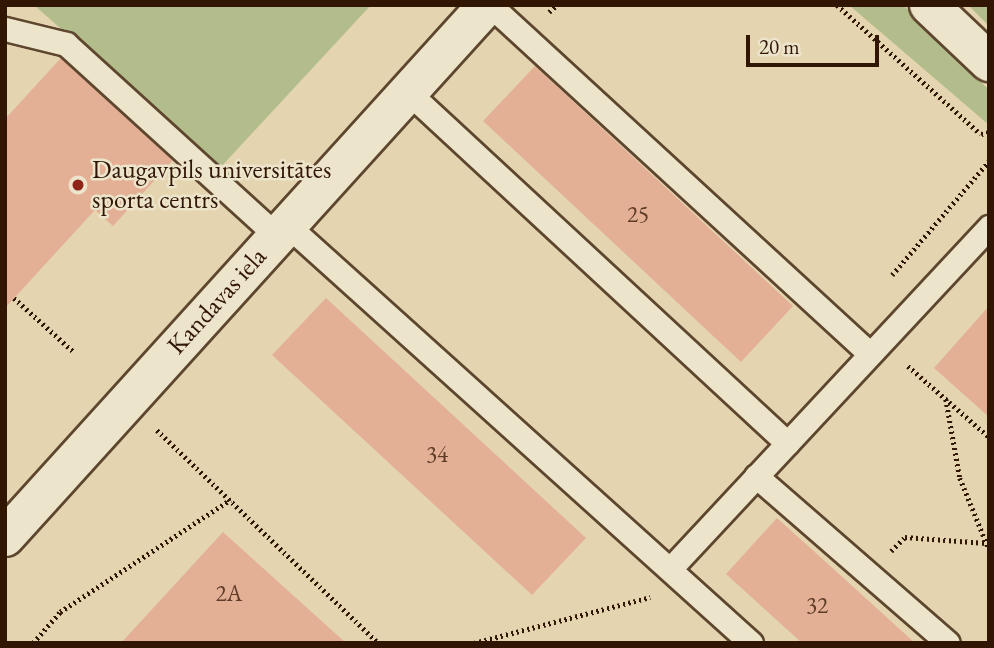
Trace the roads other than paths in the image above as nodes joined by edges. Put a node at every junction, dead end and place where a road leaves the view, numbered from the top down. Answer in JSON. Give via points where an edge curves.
{"nodes":[{"id":1,"x":489,"y":5,"type":"edge"},
{"id":2,"x":929,"y":5,"type":"edge"},
{"id":3,"x":5,"y":29,"type":"edge"},
{"id":4,"x":989,"y":62,"type":"edge"},
{"id":5,"x":408,"y":92,"type":"junction"},
{"id":6,"x":989,"y":227,"type":"edge"},
{"id":7,"x":281,"y":230,"type":"junction"},
{"id":8,"x":875,"y":348,"type":"junction"},
{"id":9,"x":787,"y":443,"type":"junction"},
{"id":10,"x":756,"y":476,"type":"junction"},
{"id":11,"x":8,"y":526,"type":"edge"},
{"id":12,"x":670,"y":569,"type":"junction"},
{"id":13,"x":751,"y":643,"type":"edge"},
{"id":14,"x":948,"y":643,"type":"edge"}],
"edges":[{"from":1,"to":5,"type":"street","name":"Kandavas iela"},
{"from":1,"to":8,"type":"lane"},
{"from":2,"to":4,"type":"street"},
{"from":3,"to":7,"type":"lane","via":[[66,44]]},
{"from":5,"to":7,"type":"street","name":"Kandavas iela"},
{"from":5,"to":9,"type":"lane"},
{"from":6,"to":8,"type":"lane"},
{"from":7,"to":11,"type":"street","name":"Kandavas iela"},
{"from":7,"to":12,"type":"lane"},
{"from":8,"to":9,"type":"lane"},
{"from":9,"to":10,"type":"lane"},
{"from":10,"to":12,"type":"lane"},
{"from":10,"to":14,"type":"lane"},
{"from":12,"to":13,"type":"lane"}]}
